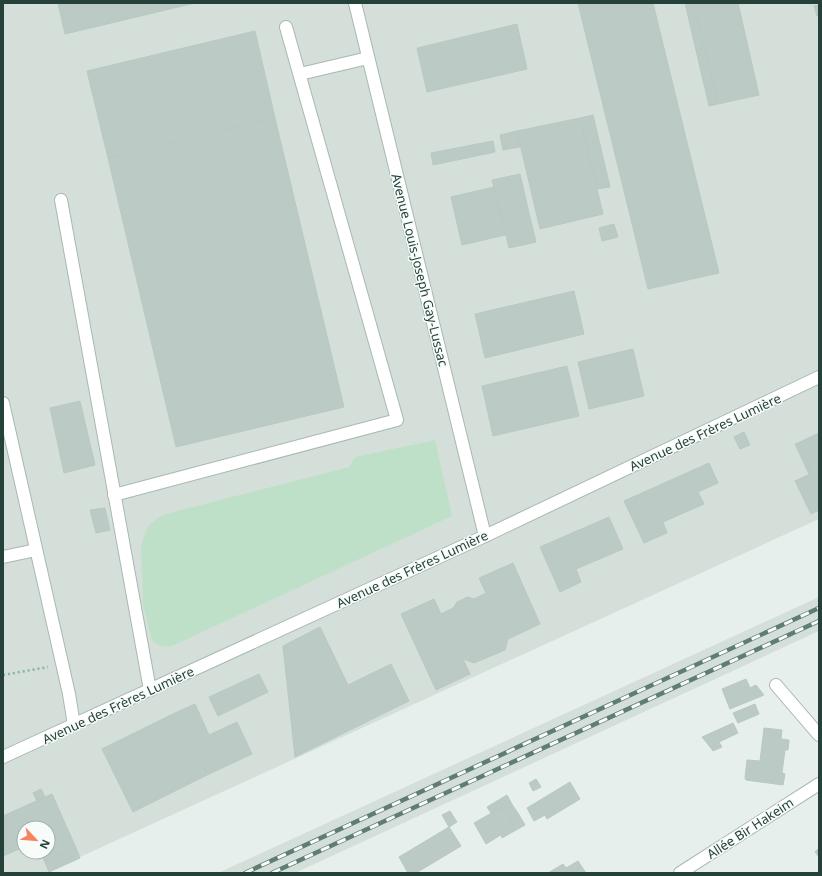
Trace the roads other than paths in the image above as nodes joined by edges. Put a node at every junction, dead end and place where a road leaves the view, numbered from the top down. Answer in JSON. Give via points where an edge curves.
{"nodes":[{"id":1,"x":355,"y":3,"type":"edge"},
{"id":2,"x":286,"y":27,"type":"dead end"},
{"id":3,"x":368,"y":58,"type":"junction"},
{"id":4,"x":300,"y":74,"type":"junction"},
{"id":5,"x":61,"y":200,"type":"dead end"},
{"id":6,"x":819,"y":377,"type":"edge"},
{"id":7,"x":3,"y":403,"type":"edge"},
{"id":8,"x":114,"y":495,"type":"junction"},
{"id":9,"x":485,"y":536,"type":"junction"},
{"id":10,"x":36,"y":550,"type":"junction"},
{"id":11,"x":3,"y":557,"type":"edge"},
{"id":12,"x":776,"y":684,"type":"dead end"},
{"id":13,"x":150,"y":690,"type":"junction"},
{"id":14,"x":74,"y":725,"type":"junction"},
{"id":15,"x":817,"y":729,"type":"edge"},
{"id":16,"x":3,"y":758,"type":"edge"},
{"id":17,"x":819,"y":784,"type":"edge"},
{"id":18,"x":680,"y":873,"type":"edge"}],
"edges":[{"from":1,"to":3,"type":"street","name":"Avenue Louis-Joseph Gay-Lussac"},
{"from":2,"to":4,"type":"street"},
{"from":3,"to":4,"type":"street"},
{"from":3,"to":9,"type":"street","name":"Avenue Louis-Joseph Gay-Lussac"},
{"from":4,"to":8,"type":"street","via":[[397,420]]},
{"from":5,"to":8,"type":"street"},
{"from":6,"to":9,"type":"street","name":"Avenue des Frères Lumière"},
{"from":7,"to":10,"type":"street"},
{"from":8,"to":13,"type":"street"},
{"from":9,"to":13,"type":"street","name":"Avenue des Frères Lumière"},
{"from":10,"to":11,"type":"street"},
{"from":10,"to":14,"type":"street"},
{"from":12,"to":15,"type":"street"},
{"from":13,"to":14,"type":"street","name":"Avenue des Frères Lumière"},
{"from":14,"to":16,"type":"street","name":"Avenue des Frères Lumière"},
{"from":17,"to":18,"type":"street","name":"Allée Bir Hakeim"}]}
